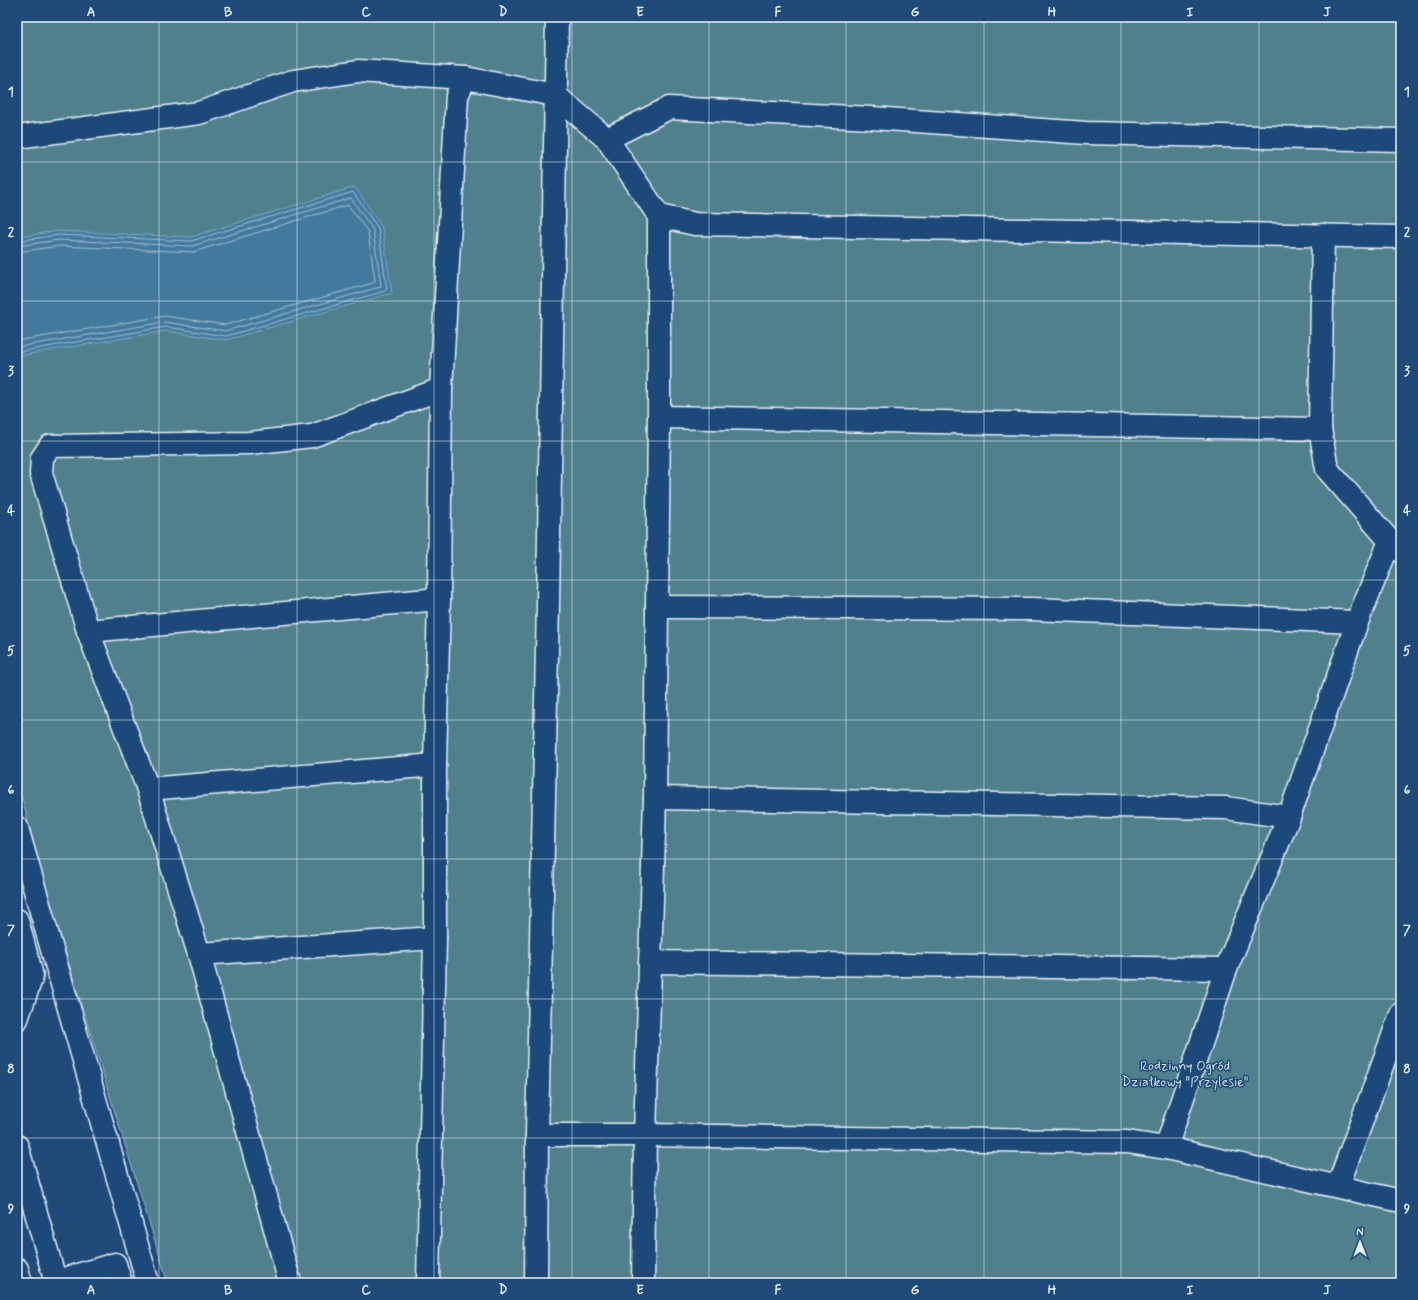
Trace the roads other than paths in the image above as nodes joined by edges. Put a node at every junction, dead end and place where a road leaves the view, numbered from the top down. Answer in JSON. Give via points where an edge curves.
{"nodes":[{"id":1,"x":557,"y":17,"type":"edge"},
{"id":2,"x":464,"y":78,"type":"junction"},
{"id":3,"x":555,"y":95,"type":"junction"},
{"id":4,"x":17,"y":137,"type":"edge"},
{"id":5,"x":607,"y":139,"type":"junction"},
{"id":6,"x":1401,"y":140,"type":"edge"},
{"id":7,"x":659,"y":216,"type":"junction"},
{"id":8,"x":1323,"y":235,"type":"junction"},
{"id":9,"x":1401,"y":237,"type":"edge"},
{"id":10,"x":441,"y":389,"type":"junction"},
{"id":11,"x":659,"y":417,"type":"junction"},
{"id":12,"x":1320,"y":429,"type":"junction"},
{"id":13,"x":1395,"y":546,"type":"edge"},
{"id":14,"x":439,"y":599,"type":"junction"},
{"id":15,"x":657,"y":607,"type":"junction"},
{"id":16,"x":1357,"y":622,"type":"junction"},
{"id":17,"x":88,"y":631,"type":"junction"},
{"id":18,"x":435,"y":765,"type":"junction"},
{"id":19,"x":148,"y":789,"type":"junction"},
{"id":20,"x":655,"y":798,"type":"junction"},
{"id":21,"x":1289,"y":817,"type":"junction"},
{"id":22,"x":17,"y":828,"type":"edge"},
{"id":23,"x":17,"y":920,"type":"edge"},
{"id":24,"x":435,"y":938,"type":"junction"},
{"id":25,"x":199,"y":954,"type":"junction"},
{"id":26,"x":650,"y":962,"type":"junction"},
{"id":27,"x":1226,"y":969,"type":"junction"},
{"id":28,"x":1401,"y":1014,"type":"edge"},
{"id":29,"x":17,"y":1019,"type":"edge"},
{"id":30,"x":537,"y":1135,"type":"junction"},
{"id":31,"x":645,"y":1135,"type":"junction"},
{"id":32,"x":17,"y":1146,"type":"edge"},
{"id":33,"x":1166,"y":1148,"type":"junction"},
{"id":34,"x":1338,"y":1186,"type":"junction"},
{"id":35,"x":1401,"y":1201,"type":"edge"},
{"id":36,"x":17,"y":1269,"type":"edge"},
{"id":37,"x":56,"y":1282,"type":"edge"},
{"id":38,"x":21,"y":1283,"type":"edge"},
{"id":39,"x":121,"y":1283,"type":"edge"},
{"id":40,"x":148,"y":1283,"type":"edge"},
{"id":41,"x":290,"y":1283,"type":"edge"},
{"id":42,"x":428,"y":1283,"type":"edge"},
{"id":43,"x":536,"y":1283,"type":"edge"},
{"id":44,"x":644,"y":1283,"type":"edge"}],
"edges":[{"from":1,"to":3,"type":"main road"},
{"from":2,"to":3,"type":"main road"},
{"from":2,"to":4,"type":"main road","via":[[358,71],[292,81],[199,112]]},
{"from":2,"to":10,"type":"main road","via":[[457,96]]},
{"from":3,"to":5,"type":"main road"},
{"from":3,"to":30,"type":"main road"},
{"from":5,"to":6,"type":"main road","via":[[669,108],[872,118],[1086,133]]},
{"from":5,"to":7,"type":"main road"},
{"from":7,"to":8,"type":"main road","via":[[695,224]]},
{"from":7,"to":11,"type":"main road"},
{"from":8,"to":9,"type":"main road"},
{"from":8,"to":12,"type":"main road"},
{"from":10,"to":14,"type":"main road"},
{"from":10,"to":17,"type":"main road","via":[[312,436],[249,443],[50,446],[42,458],[41,473]]},
{"from":11,"to":12,"type":"main road"},
{"from":11,"to":15,"type":"main road"},
{"from":12,"to":13,"type":"main road","via":[[1327,469]]},
{"from":13,"to":16,"type":"main road"},
{"from":14,"to":17,"type":"main road"},
{"from":14,"to":18,"type":"main road"},
{"from":15,"to":16,"type":"main road","via":[[1031,609]]},
{"from":15,"to":20,"type":"main road"},
{"from":16,"to":21,"type":"main road"},
{"from":17,"to":19,"type":"main road"},
{"from":18,"to":19,"type":"main road"},
{"from":18,"to":24,"type":"main road"},
{"from":19,"to":25,"type":"main road"},
{"from":20,"to":21,"type":"main road","via":[[1226,808]]},
{"from":20,"to":26,"type":"main road"},
{"from":21,"to":27,"type":"main road"},
{"from":22,"to":40,"type":"main road"},
{"from":23,"to":29,"type":"main road","via":[[32,976]]},
{"from":24,"to":25,"type":"main road"},
{"from":24,"to":42,"type":"main road"},
{"from":25,"to":41,"type":"main road"},
{"from":26,"to":27,"type":"main road"},
{"from":26,"to":31,"type":"main road"},
{"from":27,"to":33,"type":"main road"},
{"from":28,"to":34,"type":"main road"},
{"from":30,"to":31,"type":"main road"},
{"from":30,"to":43,"type":"main road"},
{"from":31,"to":33,"type":"main road","via":[[1127,1142]]},
{"from":31,"to":44,"type":"main road"},
{"from":32,"to":37,"type":"main road"},
{"from":33,"to":34,"type":"main road"},
{"from":34,"to":35,"type":"main road"},
{"from":36,"to":38,"type":"main road"},
{"from":37,"to":39,"type":"main road","via":[[115,1264]]}]}
